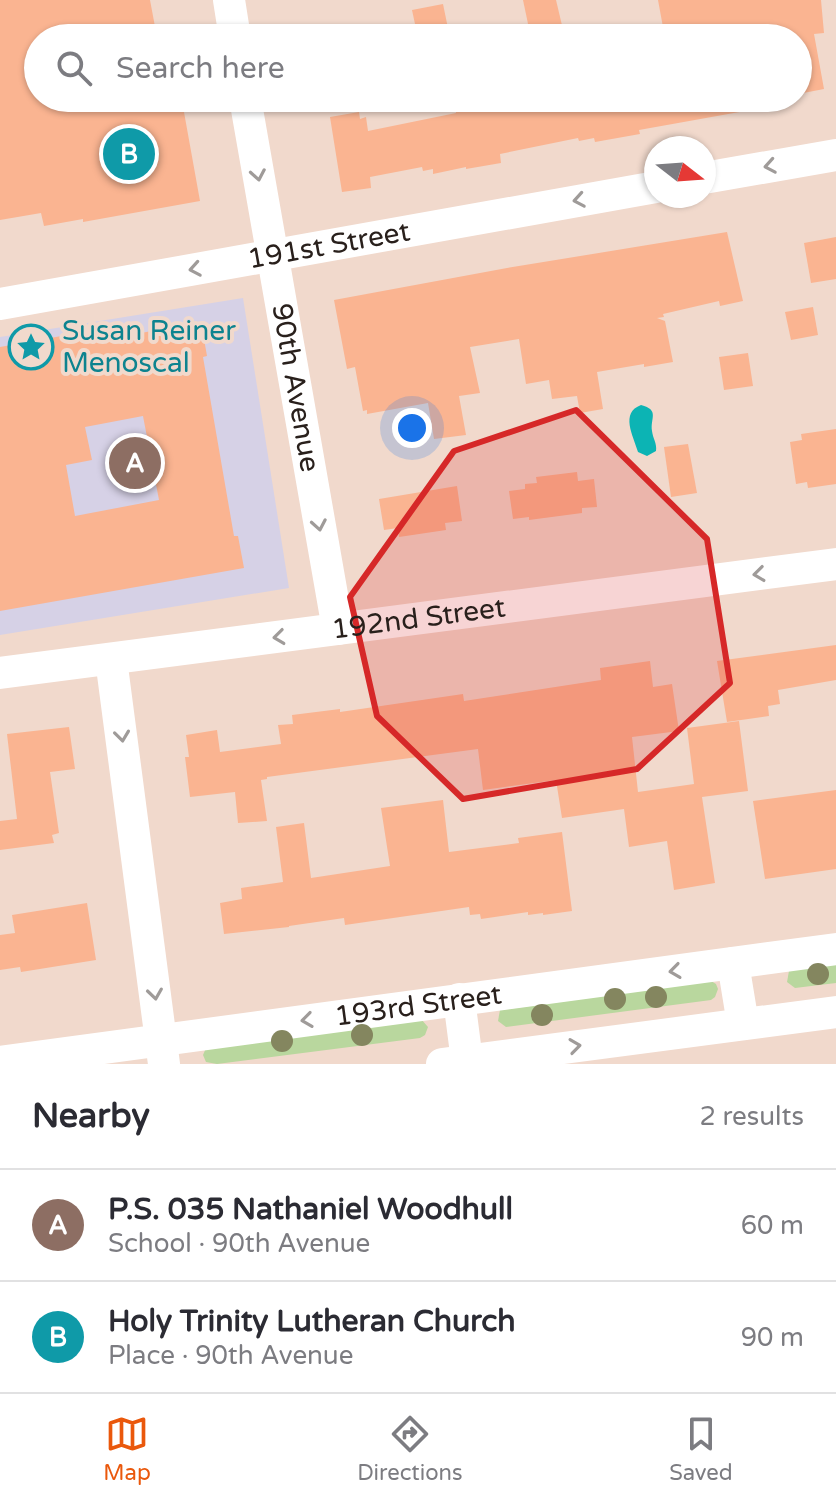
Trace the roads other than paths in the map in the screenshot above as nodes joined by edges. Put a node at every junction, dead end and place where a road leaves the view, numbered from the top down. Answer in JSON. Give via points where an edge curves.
{"nodes":[{"id":1,"x":229,"y":0,"type":"edge"},
{"id":2,"x":233,"y":24,"type":"edge"},
{"id":3,"x":247,"y":112,"type":"edge"},
{"id":4,"x":836,"y":155,"type":"edge"},
{"id":5,"x":716,"y":176,"type":"edge"},
{"id":6,"x":644,"y":189,"type":"edge"},
{"id":7,"x":272,"y":255,"type":"junction"},
{"id":8,"x":0,"y":304,"type":"edge"},
{"id":9,"x":836,"y":564,"type":"edge"},
{"id":10,"x":338,"y":629,"type":"junction"},
{"id":11,"x":111,"y":659,"type":"junction"},
{"id":12,"x":0,"y":673,"type":"edge"},
{"id":13,"x":836,"y":949,"type":"edge"},
{"id":14,"x":733,"y":963,"type":"junction"},
{"id":15,"x":459,"y":999,"type":"junction"},
{"id":16,"x":836,"y":1012,"type":"edge"},
{"id":17,"x":743,"y":1024,"type":"junction"},
{"id":18,"x":163,"y":1052,"type":"edge"},
{"id":19,"x":0,"y":1062,"type":"edge"},
{"id":20,"x":455,"y":1062,"type":"edge"}],
"edges":[{"from":1,"to":2,"type":"street"},
{"from":3,"to":7,"type":"street","name":"90th Avenue","one_way":true},
{"from":4,"to":5,"type":"street","one_way":true},
{"from":6,"to":7,"type":"street","name":"191st Street","one_way":true},
{"from":7,"to":8,"type":"street","name":"191st Street","one_way":true},
{"from":7,"to":10,"type":"street","name":"90th Avenue","one_way":true},
{"from":9,"to":10,"type":"street","name":"192nd Street","one_way":true},
{"from":10,"to":11,"type":"street","name":"192nd Street","one_way":true},
{"from":11,"to":12,"type":"street","name":"192nd Street"},
{"from":11,"to":18,"type":"street","one_way":true},
{"from":13,"to":14,"type":"street","name":"193rd Street"},
{"from":14,"to":15,"type":"street","name":"193rd Street","one_way":true},
{"from":14,"to":17,"type":"street"},
{"from":15,"to":18,"type":"street","name":"193rd Street","one_way":true},
{"from":15,"to":20,"type":"street"},
{"from":16,"to":17,"type":"street"},
{"from":20,"to":17,"type":"street","one_way":true},
{"from":18,"to":19,"type":"street","name":"193rd Street"}]}
